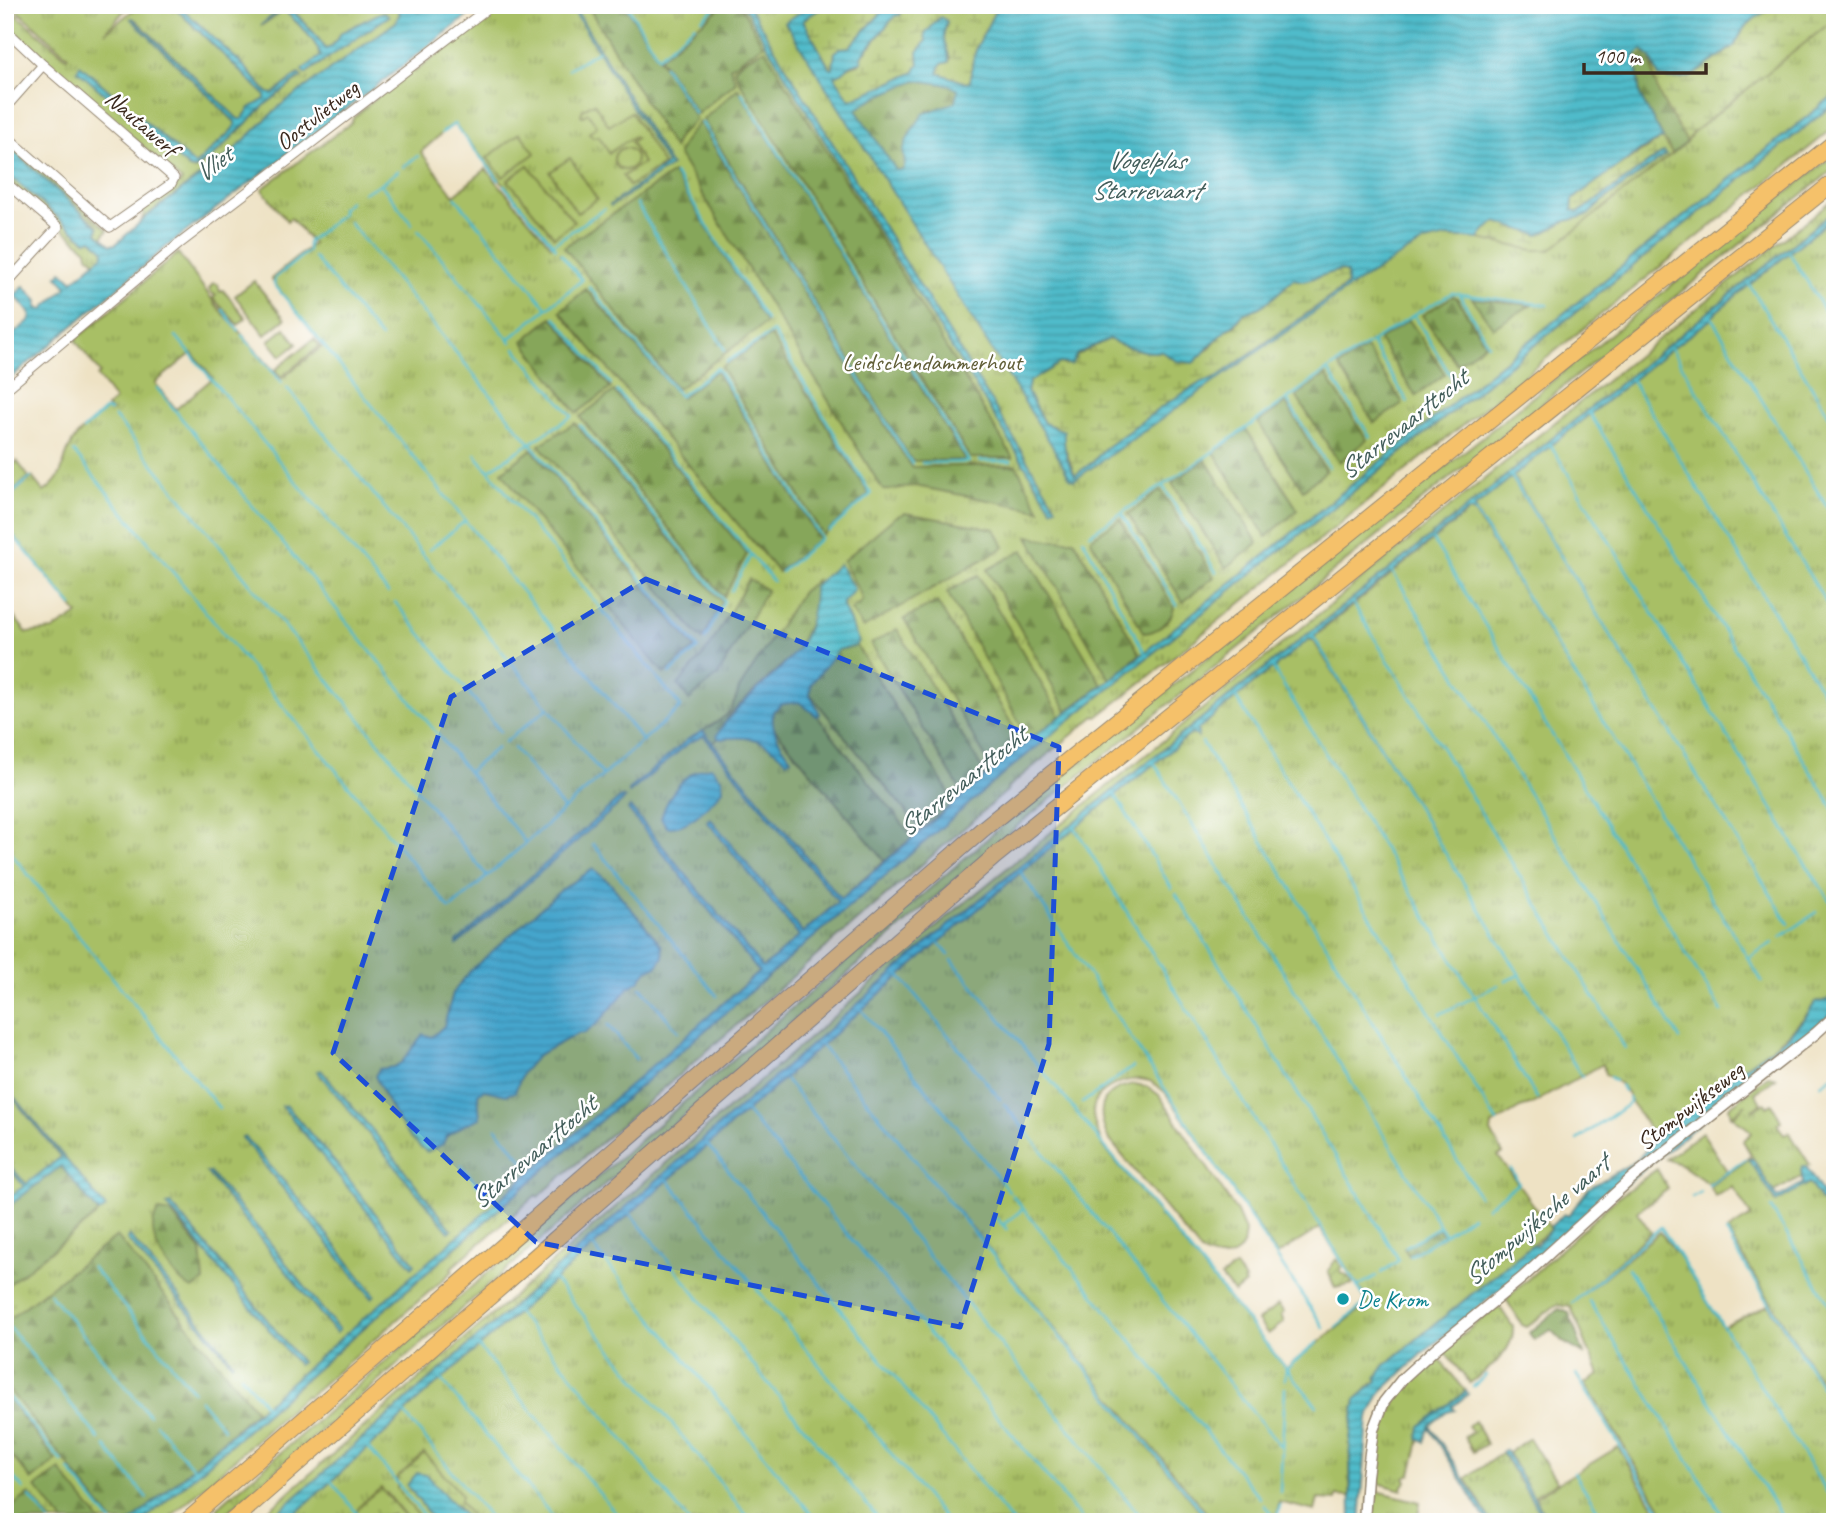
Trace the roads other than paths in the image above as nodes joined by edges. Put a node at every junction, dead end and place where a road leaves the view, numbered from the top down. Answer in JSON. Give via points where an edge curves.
{"nodes":[{"id":1,"x":492,"y":5,"type":"edge"},
{"id":2,"x":5,"y":29,"type":"edge"},
{"id":3,"x":43,"y":65,"type":"junction"},
{"id":4,"x":13,"y":101,"type":"edge"},
{"id":5,"x":5,"y":135,"type":"edge"},
{"id":6,"x":1835,"y":142,"type":"edge"},
{"id":7,"x":1835,"y":181,"type":"edge"},
{"id":8,"x":5,"y":182,"type":"edge"},
{"id":9,"x":5,"y":285,"type":"edge"},
{"id":10,"x":5,"y":390,"type":"edge"},
{"id":11,"x":1835,"y":1016,"type":"edge"},
{"id":12,"x":186,"y":1522,"type":"edge"},
{"id":13,"x":231,"y":1522,"type":"edge"},
{"id":14,"x":1364,"y":1522,"type":"edge"}],
"edges":[{"from":1,"to":10,"type":"street","name":"Oostvlietweg","via":[[179,244]]},
{"from":2,"to":3,"type":"street","name":"Nautawerf"},
{"from":3,"to":4,"type":"street"},
{"from":3,"to":5,"type":"street","name":"Nautawerf","via":[[174,177],[171,184],[110,227]]},
{"from":6,"to":12,"type":"highway","via":[[984,828]]},
{"from":7,"to":13,"type":"highway","via":[[995,856]]},
{"from":8,"to":9,"type":"street","via":[[58,228]]},
{"from":11,"to":14,"type":"street","name":"Stompwijkseweg","via":[[1632,1178],[1404,1378],[1388,1396],[1373,1430]]}]}
